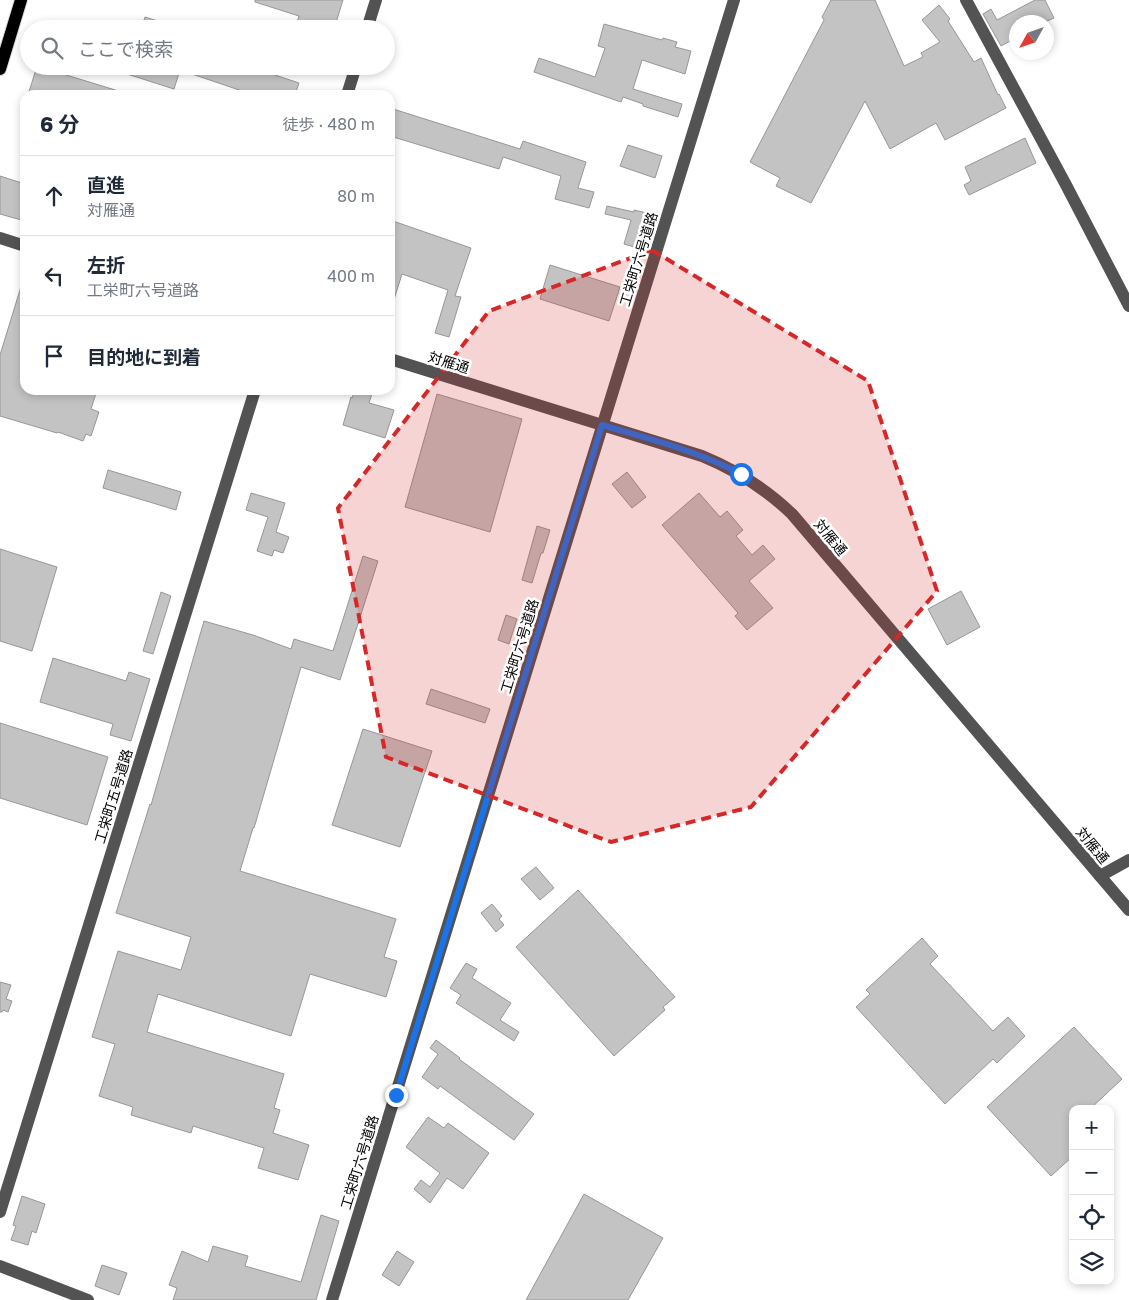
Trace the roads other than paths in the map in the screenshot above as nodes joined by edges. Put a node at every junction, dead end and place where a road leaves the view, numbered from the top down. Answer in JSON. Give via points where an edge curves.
{"nodes":[{"id":1,"x":21,"y":0,"type":"edge"},
{"id":2,"x":376,"y":0,"type":"edge"},
{"id":3,"x":734,"y":0,"type":"edge"},
{"id":4,"x":966,"y":0,"type":"edge"},
{"id":5,"x":370,"y":20,"type":"edge"},
{"id":6,"x":0,"y":69,"type":"edge"},
{"id":7,"x":353,"y":75,"type":"edge"},
{"id":8,"x":349,"y":90,"type":"edge"},
{"id":9,"x":0,"y":238,"type":"edge"},
{"id":10,"x":20,"y":244,"type":"edge"},
{"id":11,"x":1129,"y":306,"type":"edge"},
{"id":12,"x":395,"y":361,"type":"edge"},
{"id":13,"x":253,"y":395,"type":"edge"},
{"id":14,"x":602,"y":425,"type":"junction"},
{"id":15,"x":1129,"y":860,"type":"edge"},
{"id":16,"x":1100,"y":876,"type":"junction"},
{"id":17,"x":1129,"y":910,"type":"edge"},
{"id":18,"x":0,"y":1212,"type":"edge"},
{"id":19,"x":0,"y":1266,"type":"edge"},
{"id":20,"x":88,"y":1300,"type":"edge"},
{"id":21,"x":332,"y":1300,"type":"edge"}],
"edges":[{"from":1,"to":6,"type":"main road"},
{"from":2,"to":5,"type":"street"},
{"from":3,"to":14,"type":"street","name":"工栄町六号道路"},
{"from":4,"to":11,"type":"street"},
{"from":7,"to":8,"type":"street"},
{"from":9,"to":10,"type":"street"},
{"from":12,"to":14,"type":"street","name":"対雁通"},
{"from":13,"to":18,"type":"street","name":"工栄町五号道路"},
{"from":14,"to":16,"type":"street","name":"対雁通","via":[[723,464],[777,500]]},
{"from":14,"to":21,"type":"street","name":"工栄町六号道路"},
{"from":15,"to":16,"type":"street"},
{"from":16,"to":17,"type":"street","name":"対雁通"},
{"from":19,"to":20,"type":"street"}]}
